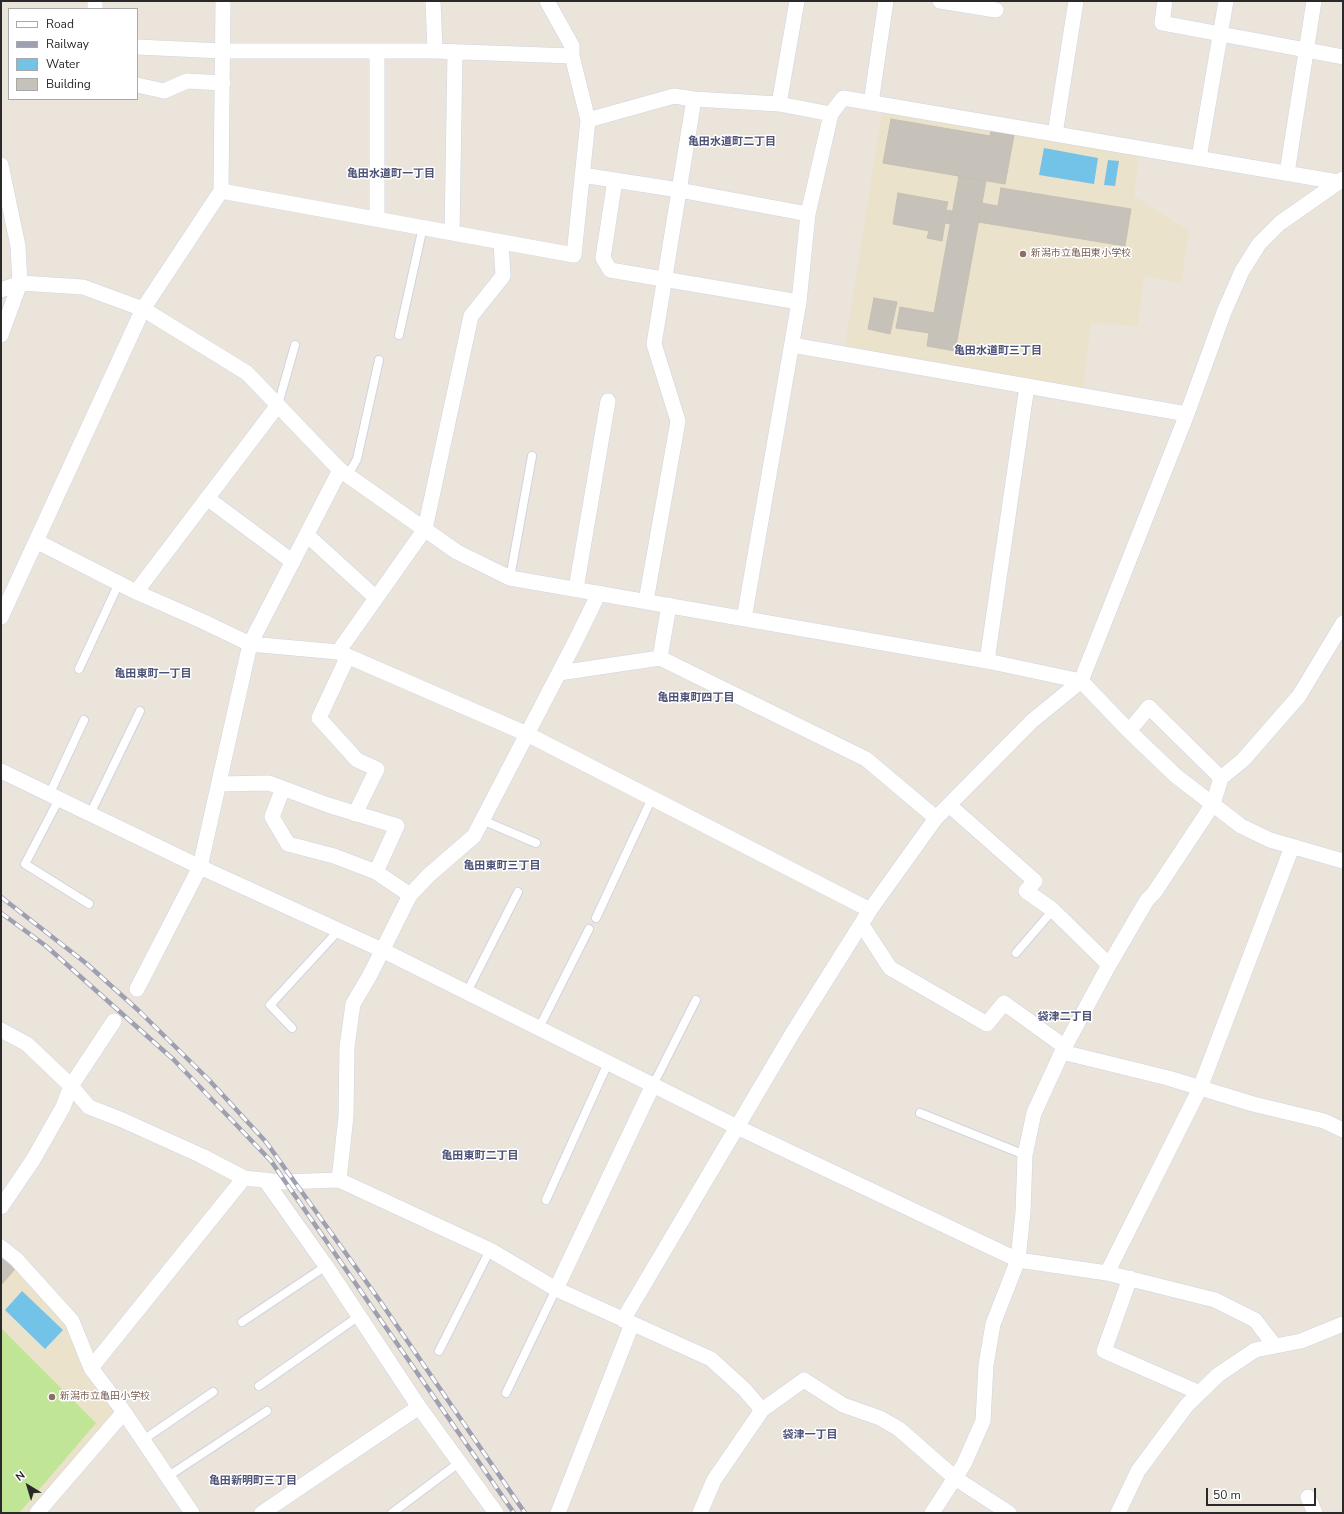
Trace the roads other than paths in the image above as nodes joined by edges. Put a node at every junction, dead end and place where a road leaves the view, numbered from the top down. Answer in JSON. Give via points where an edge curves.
{"nodes":[{"id":1,"x":223,"y":1,"type":"edge"},
{"id":2,"x":433,"y":1,"type":"edge"},
{"id":3,"x":547,"y":1,"type":"edge"},
{"id":4,"x":797,"y":1,"type":"edge"},
{"id":5,"x":886,"y":1,"type":"edge"},
{"id":6,"x":940,"y":1,"type":"edge"},
{"id":7,"x":1076,"y":1,"type":"edge"},
{"id":8,"x":1165,"y":1,"type":"edge"},
{"id":9,"x":1226,"y":1,"type":"edge"},
{"id":10,"x":1314,"y":1,"type":"edge"},
{"id":11,"x":996,"y":10,"type":"dead end"},
{"id":12,"x":1220,"y":33,"type":"junction"},
{"id":13,"x":138,"y":47,"type":"edge"},
{"id":14,"x":1306,"y":49,"type":"junction"},
{"id":15,"x":224,"y":51,"type":"junction"},
{"id":16,"x":377,"y":51,"type":"junction"},
{"id":17,"x":435,"y":51,"type":"junction"},
{"id":18,"x":455,"y":52,"type":"junction"},
{"id":19,"x":572,"y":56,"type":"junction"},
{"id":20,"x":1343,"y":57,"type":"edge"},
{"id":21,"x":223,"y":83,"type":"junction"},
{"id":22,"x":138,"y":85,"type":"edge"},
{"id":23,"x":694,"y":99,"type":"junction"},
{"id":24,"x":871,"y":103,"type":"junction"},
{"id":25,"x":779,"y":104,"type":"junction"},
{"id":26,"x":831,"y":114,"type":"junction"},
{"id":27,"x":588,"y":120,"type":"junction"},
{"id":28,"x":1055,"y":134,"type":"junction"},
{"id":29,"x":1199,"y":158,"type":"junction"},
{"id":30,"x":1,"y":165,"type":"edge"},
{"id":31,"x":1287,"y":173,"type":"junction"},
{"id":32,"x":582,"y":175,"type":"junction"},
{"id":33,"x":615,"y":180,"type":"junction"},
{"id":34,"x":1341,"y":180,"type":"edge"},
{"id":35,"x":221,"y":190,"type":"junction"},
{"id":36,"x":679,"y":190,"type":"junction"},
{"id":37,"x":808,"y":214,"type":"junction"},
{"id":38,"x":377,"y":219,"type":"junction"},
{"id":39,"x":423,"y":227,"type":"junction"},
{"id":40,"x":452,"y":233,"type":"junction"},
{"id":41,"x":501,"y":242,"type":"junction"},
{"id":42,"x":665,"y":278,"type":"junction"},
{"id":43,"x":20,"y":283,"type":"junction"},
{"id":44,"x":1,"y":290,"type":"edge"},
{"id":45,"x":800,"y":302,"type":"junction"},
{"id":46,"x":143,"y":309,"type":"junction"},
{"id":47,"x":1,"y":334,"type":"edge"},
{"id":48,"x":399,"y":335,"type":"dead end"},
{"id":49,"x":295,"y":345,"type":"dead end"},
{"id":50,"x":792,"y":345,"type":"junction"},
{"id":51,"x":379,"y":360,"type":"dead end"},
{"id":52,"x":1027,"y":386,"type":"junction"},
{"id":53,"x":608,"y":401,"type":"dead end"},
{"id":54,"x":278,"y":405,"type":"junction"},
{"id":55,"x":1187,"y":414,"type":"junction"},
{"id":56,"x":532,"y":456,"type":"dead end"},
{"id":57,"x":344,"y":473,"type":"junction"},
{"id":58,"x":207,"y":498,"type":"junction"},
{"id":59,"x":425,"y":529,"type":"junction"},
{"id":60,"x":307,"y":534,"type":"junction"},
{"id":61,"x":36,"y":541,"type":"junction"},
{"id":62,"x":293,"y":562,"type":"junction"},
{"id":63,"x":510,"y":578,"type":"junction"},
{"id":64,"x":119,"y":583,"type":"junction"},
{"id":65,"x":576,"y":589,"type":"junction"},
{"id":66,"x":136,"y":592,"type":"junction"},
{"id":67,"x":599,"y":593,"type":"junction"},
{"id":68,"x":375,"y":597,"type":"junction"},
{"id":69,"x":646,"y":601,"type":"junction"},
{"id":70,"x":669,"y":605,"type":"junction"},
{"id":71,"x":1,"y":618,"type":"edge"},
{"id":72,"x":744,"y":619,"type":"junction"},
{"id":73,"x":1342,"y":628,"type":"edge"},
{"id":74,"x":250,"y":644,"type":"junction"},
{"id":75,"x":343,"y":654,"type":"junction"},
{"id":76,"x":660,"y":658,"type":"junction"},
{"id":77,"x":987,"y":661,"type":"junction"},
{"id":78,"x":78,"y":669,"type":"dead end"},
{"id":79,"x":559,"y":673,"type":"junction"},
{"id":80,"x":1081,"y":681,"type":"junction"},
{"id":81,"x":140,"y":711,"type":"dead end"},
{"id":82,"x":84,"y":720,"type":"dead end"},
{"id":83,"x":1129,"y":731,"type":"junction"},
{"id":84,"x":527,"y":734,"type":"junction"},
{"id":85,"x":1,"y":771,"type":"edge"},
{"id":86,"x":1221,"y":778,"type":"junction"},
{"id":87,"x":219,"y":784,"type":"junction"},
{"id":88,"x":283,"y":788,"type":"junction"},
{"id":89,"x":54,"y":797,"type":"junction"},
{"id":90,"x":652,"y":798,"type":"junction"},
{"id":91,"x":1213,"y":804,"type":"junction"},
{"id":92,"x":949,"y":805,"type":"junction"},
{"id":93,"x":90,"y":814,"type":"junction"},
{"id":94,"x":355,"y":814,"type":"junction"},
{"id":95,"x":936,"y":818,"type":"junction"},
{"id":96,"x":482,"y":820,"type":"junction"},
{"id":97,"x":536,"y":843,"type":"dead end"},
{"id":98,"x":1292,"y":847,"type":"junction"},
{"id":99,"x":1343,"y":861,"type":"edge"},
{"id":100,"x":200,"y":867,"type":"junction"},
{"id":101,"x":376,"y":872,"type":"junction"},
{"id":102,"x":518,"y":892,"type":"dead end"},
{"id":103,"x":410,"y":895,"type":"junction"},
{"id":104,"x":89,"y":904,"type":"dead end"},
{"id":105,"x":870,"y":910,"type":"junction"},
{"id":106,"x":1053,"y":910,"type":"junction"},
{"id":107,"x":596,"y":918,"type":"dead end"},
{"id":108,"x":862,"y":925,"type":"junction"},
{"id":109,"x":589,"y":929,"type":"dead end"},
{"id":110,"x":339,"y":930,"type":"junction"},
{"id":111,"x":382,"y":950,"type":"junction"},
{"id":112,"x":1016,"y":953,"type":"dead end"},
{"id":113,"x":1109,"y":965,"type":"junction"},
{"id":114,"x":137,"y":989,"type":"dead end"},
{"id":115,"x":467,"y":992,"type":"junction"},
{"id":116,"x":696,"y":1000,"type":"dead end"},
{"id":117,"x":114,"y":1021,"type":"dead end"},
{"id":118,"x":292,"y":1028,"type":"dead end"},
{"id":119,"x":540,"y":1028,"type":"junction"},
{"id":120,"x":1,"y":1030,"type":"edge"},
{"id":121,"x":1063,"y":1050,"type":"junction"},
{"id":122,"x":608,"y":1062,"type":"junction"},
{"id":123,"x":653,"y":1085,"type":"junction"},
{"id":124,"x":71,"y":1086,"type":"junction"},
{"id":125,"x":1200,"y":1088,"type":"junction"},
{"id":126,"x":920,"y":1113,"type":"dead end"},
{"id":127,"x":737,"y":1127,"type":"junction"},
{"id":128,"x":1343,"y":1130,"type":"edge"},
{"id":129,"x":1025,"y":1155,"type":"junction"},
{"id":130,"x":244,"y":1178,"type":"junction"},
{"id":131,"x":265,"y":1180,"type":"junction"},
{"id":132,"x":339,"y":1180,"type":"junction"},
{"id":133,"x":546,"y":1200,"type":"dead end"},
{"id":134,"x":1,"y":1208,"type":"edge"},
{"id":135,"x":1,"y":1247,"type":"edge"},
{"id":136,"x":490,"y":1250,"type":"junction"},
{"id":137,"x":1018,"y":1260,"type":"junction"},
{"id":138,"x":326,"y":1266,"type":"junction"},
{"id":139,"x":1107,"y":1272,"type":"junction"},
{"id":140,"x":1130,"y":1278,"type":"junction"},
{"id":141,"x":556,"y":1288,"type":"junction"},
{"id":142,"x":359,"y":1316,"type":"junction"},
{"id":143,"x":242,"y":1322,"type":"dead end"},
{"id":144,"x":627,"y":1322,"type":"junction"},
{"id":145,"x":1343,"y":1324,"type":"edge"},
{"id":146,"x":1275,"y":1346,"type":"junction"},
{"id":147,"x":439,"y":1350,"type":"dead end"},
{"id":148,"x":91,"y":1368,"type":"junction"},
{"id":149,"x":259,"y":1386,"type":"dead end"},
{"id":150,"x":213,"y":1392,"type":"dead end"},
{"id":151,"x":506,"y":1393,"type":"dead end"},
{"id":152,"x":1200,"y":1393,"type":"junction"},
{"id":153,"x":419,"y":1407,"type":"junction"},
{"id":154,"x":762,"y":1410,"type":"junction"},
{"id":155,"x":267,"y":1411,"type":"dead end"},
{"id":156,"x":124,"y":1412,"type":"junction"},
{"id":157,"x":143,"y":1440,"type":"junction"},
{"id":158,"x":460,"y":1462,"type":"junction"},
{"id":159,"x":167,"y":1477,"type":"junction"},
{"id":160,"x":955,"y":1478,"type":"junction"},
{"id":161,"x":1308,"y":1497,"type":"dead end"},
{"id":162,"x":37,"y":1513,"type":"edge"},
{"id":163,"x":192,"y":1513,"type":"edge"},
{"id":164,"x":262,"y":1513,"type":"edge"},
{"id":165,"x":392,"y":1513,"type":"edge"},
{"id":166,"x":496,"y":1513,"type":"edge"},
{"id":167,"x":558,"y":1513,"type":"edge"},
{"id":168,"x":700,"y":1513,"type":"edge"},
{"id":169,"x":932,"y":1513,"type":"edge"},
{"id":170,"x":1008,"y":1513,"type":"edge"},
{"id":171,"x":1118,"y":1513,"type":"edge"},
{"id":172,"x":1315,"y":1513,"type":"edge"}],
"edges":[{"from":1,"to":15,"type":"street"},
{"from":2,"to":17,"type":"street"},
{"from":3,"to":19,"type":"street","via":[[572,46]]},
{"from":4,"to":25,"type":"street"},
{"from":5,"to":24,"type":"street"},
{"from":6,"to":11,"type":"street"},
{"from":7,"to":28,"type":"street"},
{"from":8,"to":12,"type":"street","via":[[1162,23]]},
{"from":9,"to":12,"type":"street"},
{"from":10,"to":14,"type":"street"},
{"from":12,"to":14,"type":"street"},
{"from":12,"to":29,"type":"street"},
{"from":13,"to":15,"type":"street"},
{"from":14,"to":20,"type":"street"},
{"from":14,"to":31,"type":"street"},
{"from":15,"to":16,"type":"street"},
{"from":15,"to":21,"type":"street"},
{"from":16,"to":17,"type":"street"},
{"from":16,"to":38,"type":"street"},
{"from":17,"to":18,"type":"street"},
{"from":18,"to":19,"type":"street"},
{"from":18,"to":40,"type":"street"},
{"from":19,"to":27,"type":"street"},
{"from":21,"to":22,"type":"street","via":[[187,81],[164,91]]},
{"from":21,"to":35,"type":"street"},
{"from":23,"to":25,"type":"street"},
{"from":23,"to":27,"type":"street","via":[[674,96]]},
{"from":23,"to":36,"type":"street"},
{"from":24,"to":26,"type":"street","via":[[843,98]]},
{"from":24,"to":28,"type":"street"},
{"from":25,"to":26,"type":"street"},
{"from":26,"to":37,"type":"street"},
{"from":27,"to":32,"type":"street"},
{"from":28,"to":29,"type":"street"},
{"from":29,"to":31,"type":"street"},
{"from":30,"to":43,"type":"street","via":[[18,246]]},
{"from":31,"to":34,"type":"street"},
{"from":32,"to":33,"type":"street"},
{"from":32,"to":41,"type":"street","via":[[574,255]]},
{"from":33,"to":36,"type":"street"},
{"from":33,"to":42,"type":"street","via":[[603,258],[610,270]]},
{"from":34,"to":55,"type":"street","via":[[1280,223],[1258,244],[1224,312]]},
{"from":35,"to":38,"type":"street"},
{"from":35,"to":46,"type":"street"},
{"from":36,"to":37,"type":"street"},
{"from":36,"to":42,"type":"street"},
{"from":37,"to":45,"type":"street"},
{"from":38,"to":39,"type":"street"},
{"from":39,"to":40,"type":"street"},
{"from":39,"to":48,"type":"lane"},
{"from":40,"to":41,"type":"street"},
{"from":41,"to":59,"type":"street","via":[[503,276],[471,316]]},
{"from":42,"to":45,"type":"street"},
{"from":42,"to":69,"type":"street","via":[[654,344],[678,421]]},
{"from":43,"to":44,"type":"street"},
{"from":43,"to":46,"type":"street","via":[[83,287]]},
{"from":43,"to":47,"type":"street"},
{"from":45,"to":50,"type":"street"},
{"from":46,"to":54,"type":"street","via":[[247,373]]},
{"from":46,"to":61,"type":"street"},
{"from":49,"to":54,"type":"lane"},
{"from":50,"to":52,"type":"street"},
{"from":50,"to":72,"type":"street"},
{"from":51,"to":57,"type":"lane","via":[[357,459]]},
{"from":52,"to":55,"type":"street"},
{"from":52,"to":77,"type":"street"},
{"from":53,"to":65,"type":"street"},
{"from":54,"to":57,"type":"street"},
{"from":54,"to":58,"type":"street"},
{"from":55,"to":80,"type":"street"},
{"from":56,"to":63,"type":"lane"},
{"from":57,"to":59,"type":"street"},
{"from":57,"to":60,"type":"street"},
{"from":58,"to":62,"type":"street"},
{"from":58,"to":66,"type":"street"},
{"from":59,"to":63,"type":"street","via":[[457,552]]},
{"from":59,"to":68,"type":"street"},
{"from":60,"to":62,"type":"street"},
{"from":60,"to":68,"type":"street"},
{"from":61,"to":64,"type":"street"},
{"from":61,"to":71,"type":"street"},
{"from":62,"to":74,"type":"street"},
{"from":63,"to":65,"type":"street"},
{"from":64,"to":66,"type":"street"},
{"from":64,"to":78,"type":"lane"},
{"from":65,"to":67,"type":"street"},
{"from":66,"to":74,"type":"street"},
{"from":67,"to":69,"type":"street"},
{"from":67,"to":79,"type":"street"},
{"from":68,"to":75,"type":"street"},
{"from":69,"to":70,"type":"street"},
{"from":70,"to":72,"type":"street"},
{"from":70,"to":76,"type":"street"},
{"from":72,"to":77,"type":"street"},
{"from":73,"to":86,"type":"street","via":[[1299,696],[1243,760]]},
{"from":74,"to":75,"type":"street"},
{"from":74,"to":87,"type":"street"},
{"from":75,"to":84,"type":"street"},
{"from":75,"to":94,"type":"street","via":[[319,718],[357,760],[377,770]]},
{"from":76,"to":79,"type":"street"},
{"from":76,"to":95,"type":"street","via":[[866,759]]},
{"from":77,"to":80,"type":"street"},
{"from":79,"to":84,"type":"street"},
{"from":80,"to":83,"type":"street"},
{"from":80,"to":92,"type":"street","via":[[1032,721]]},
{"from":81,"to":93,"type":"lane"},
{"from":82,"to":89,"type":"lane"},
{"from":83,"to":86,"type":"street","via":[[1149,707]]},
{"from":83,"to":91,"type":"street","via":[[1176,776]]},
{"from":84,"to":90,"type":"street"},
{"from":84,"to":96,"type":"street"},
{"from":85,"to":89,"type":"street"},
{"from":86,"to":91,"type":"street"},
{"from":87,"to":88,"type":"street","via":[[269,783]]},
{"from":87,"to":100,"type":"street"},
{"from":88,"to":94,"type":"street"},
{"from":88,"to":101,"type":"street","via":[[272,817],[288,844],[334,856]]},
{"from":89,"to":93,"type":"street"},
{"from":89,"to":104,"type":"lane","via":[[25,864]]},
{"from":90,"to":105,"type":"street"},
{"from":90,"to":107,"type":"lane"},
{"from":91,"to":98,"type":"street","via":[[1241,826]]},
{"from":91,"to":113,"type":"street","via":[[1147,900]]},
{"from":92,"to":95,"type":"street"},
{"from":92,"to":106,"type":"street","via":[[1035,881],[1026,891]]},
{"from":93,"to":100,"type":"street"},
{"from":94,"to":101,"type":"street","via":[[396,826]]},
{"from":95,"to":105,"type":"street"},
{"from":96,"to":97,"type":"lane"},
{"from":96,"to":103,"type":"street","via":[[474,836]]},
{"from":98,"to":99,"type":"street"},
{"from":98,"to":125,"type":"street"},
{"from":100,"to":110,"type":"street"},
{"from":100,"to":114,"type":"street"},
{"from":101,"to":103,"type":"street"},
{"from":102,"to":115,"type":"lane"},
{"from":103,"to":111,"type":"street"},
{"from":105,"to":108,"type":"street"},
{"from":106,"to":112,"type":"lane"},
{"from":106,"to":113,"type":"street"},
{"from":108,"to":121,"type":"street","via":[[890,968],[988,1024],[1004,1003]]},
{"from":108,"to":127,"type":"street","via":[[792,1034]]},
{"from":109,"to":119,"type":"lane"},
{"from":110,"to":111,"type":"street"},
{"from":110,"to":118,"type":"lane","via":[[270,1005]]},
{"from":111,"to":115,"type":"street"},
{"from":111,"to":132,"type":"street","via":[[353,1004],[347,1047],[346,1116]]},
{"from":113,"to":121,"type":"street"},
{"from":115,"to":119,"type":"street"},
{"from":116,"to":123,"type":"lane"},
{"from":117,"to":124,"type":"street"},
{"from":119,"to":122,"type":"street"},
{"from":120,"to":124,"type":"street","via":[[27,1044]]},
{"from":121,"to":125,"type":"street"},
{"from":121,"to":129,"type":"street","via":[[1034,1113]]},
{"from":122,"to":123,"type":"street"},
{"from":122,"to":133,"type":"lane"},
{"from":123,"to":127,"type":"street"},
{"from":123,"to":141,"type":"street"},
{"from":124,"to":130,"type":"street","via":[[89,1107],[120,1118]]},
{"from":124,"to":134,"type":"street","via":[[63,1107],[33,1160]]},
{"from":125,"to":128,"type":"street","via":[[1324,1122]]},
{"from":125,"to":139,"type":"street"},
{"from":126,"to":129,"type":"lane"},
{"from":127,"to":137,"type":"street"},
{"from":127,"to":144,"type":"street"},
{"from":129,"to":137,"type":"street"},
{"from":130,"to":131,"type":"street"},
{"from":130,"to":148,"type":"street"},
{"from":131,"to":132,"type":"street"},
{"from":131,"to":138,"type":"street"},
{"from":132,"to":136,"type":"street"},
{"from":135,"to":148,"type":"street","via":[[16,1259],[72,1321]]},
{"from":136,"to":141,"type":"street"},
{"from":136,"to":147,"type":"lane"},
{"from":137,"to":139,"type":"street"},
{"from":137,"to":160,"type":"street","via":[[993,1324],[986,1365],[983,1421]]},
{"from":138,"to":142,"type":"street"},
{"from":138,"to":143,"type":"lane"},
{"from":139,"to":140,"type":"street"},
{"from":140,"to":146,"type":"street","via":[[1215,1300],[1255,1320]]},
{"from":140,"to":152,"type":"street","via":[[1104,1351]]},
{"from":141,"to":144,"type":"street"},
{"from":141,"to":151,"type":"lane"},
{"from":142,"to":149,"type":"lane"},
{"from":142,"to":153,"type":"street"},
{"from":144,"to":154,"type":"street","via":[[711,1359],[745,1390]]},
{"from":144,"to":167,"type":"street"},
{"from":145,"to":146,"type":"street","via":[[1301,1341]]},
{"from":146,"to":152,"type":"street","via":[[1255,1350],[1218,1375]]},
{"from":148,"to":156,"type":"street"},
{"from":150,"to":157,"type":"lane"},
{"from":152,"to":171,"type":"street","via":[[1187,1405],[1138,1472]]},
{"from":153,"to":158,"type":"street"},
{"from":153,"to":164,"type":"street"},
{"from":154,"to":160,"type":"street","via":[[804,1380],[843,1405],[880,1418],[899,1429]]},
{"from":154,"to":168,"type":"street","via":[[714,1480]]},
{"from":155,"to":159,"type":"lane"},
{"from":156,"to":157,"type":"street"},
{"from":156,"to":162,"type":"street"},
{"from":157,"to":159,"type":"street"},
{"from":158,"to":165,"type":"lane"},
{"from":158,"to":166,"type":"street"},
{"from":159,"to":163,"type":"street"},
{"from":160,"to":169,"type":"street"},
{"from":160,"to":170,"type":"street"},
{"from":161,"to":172,"type":"street"}]}
